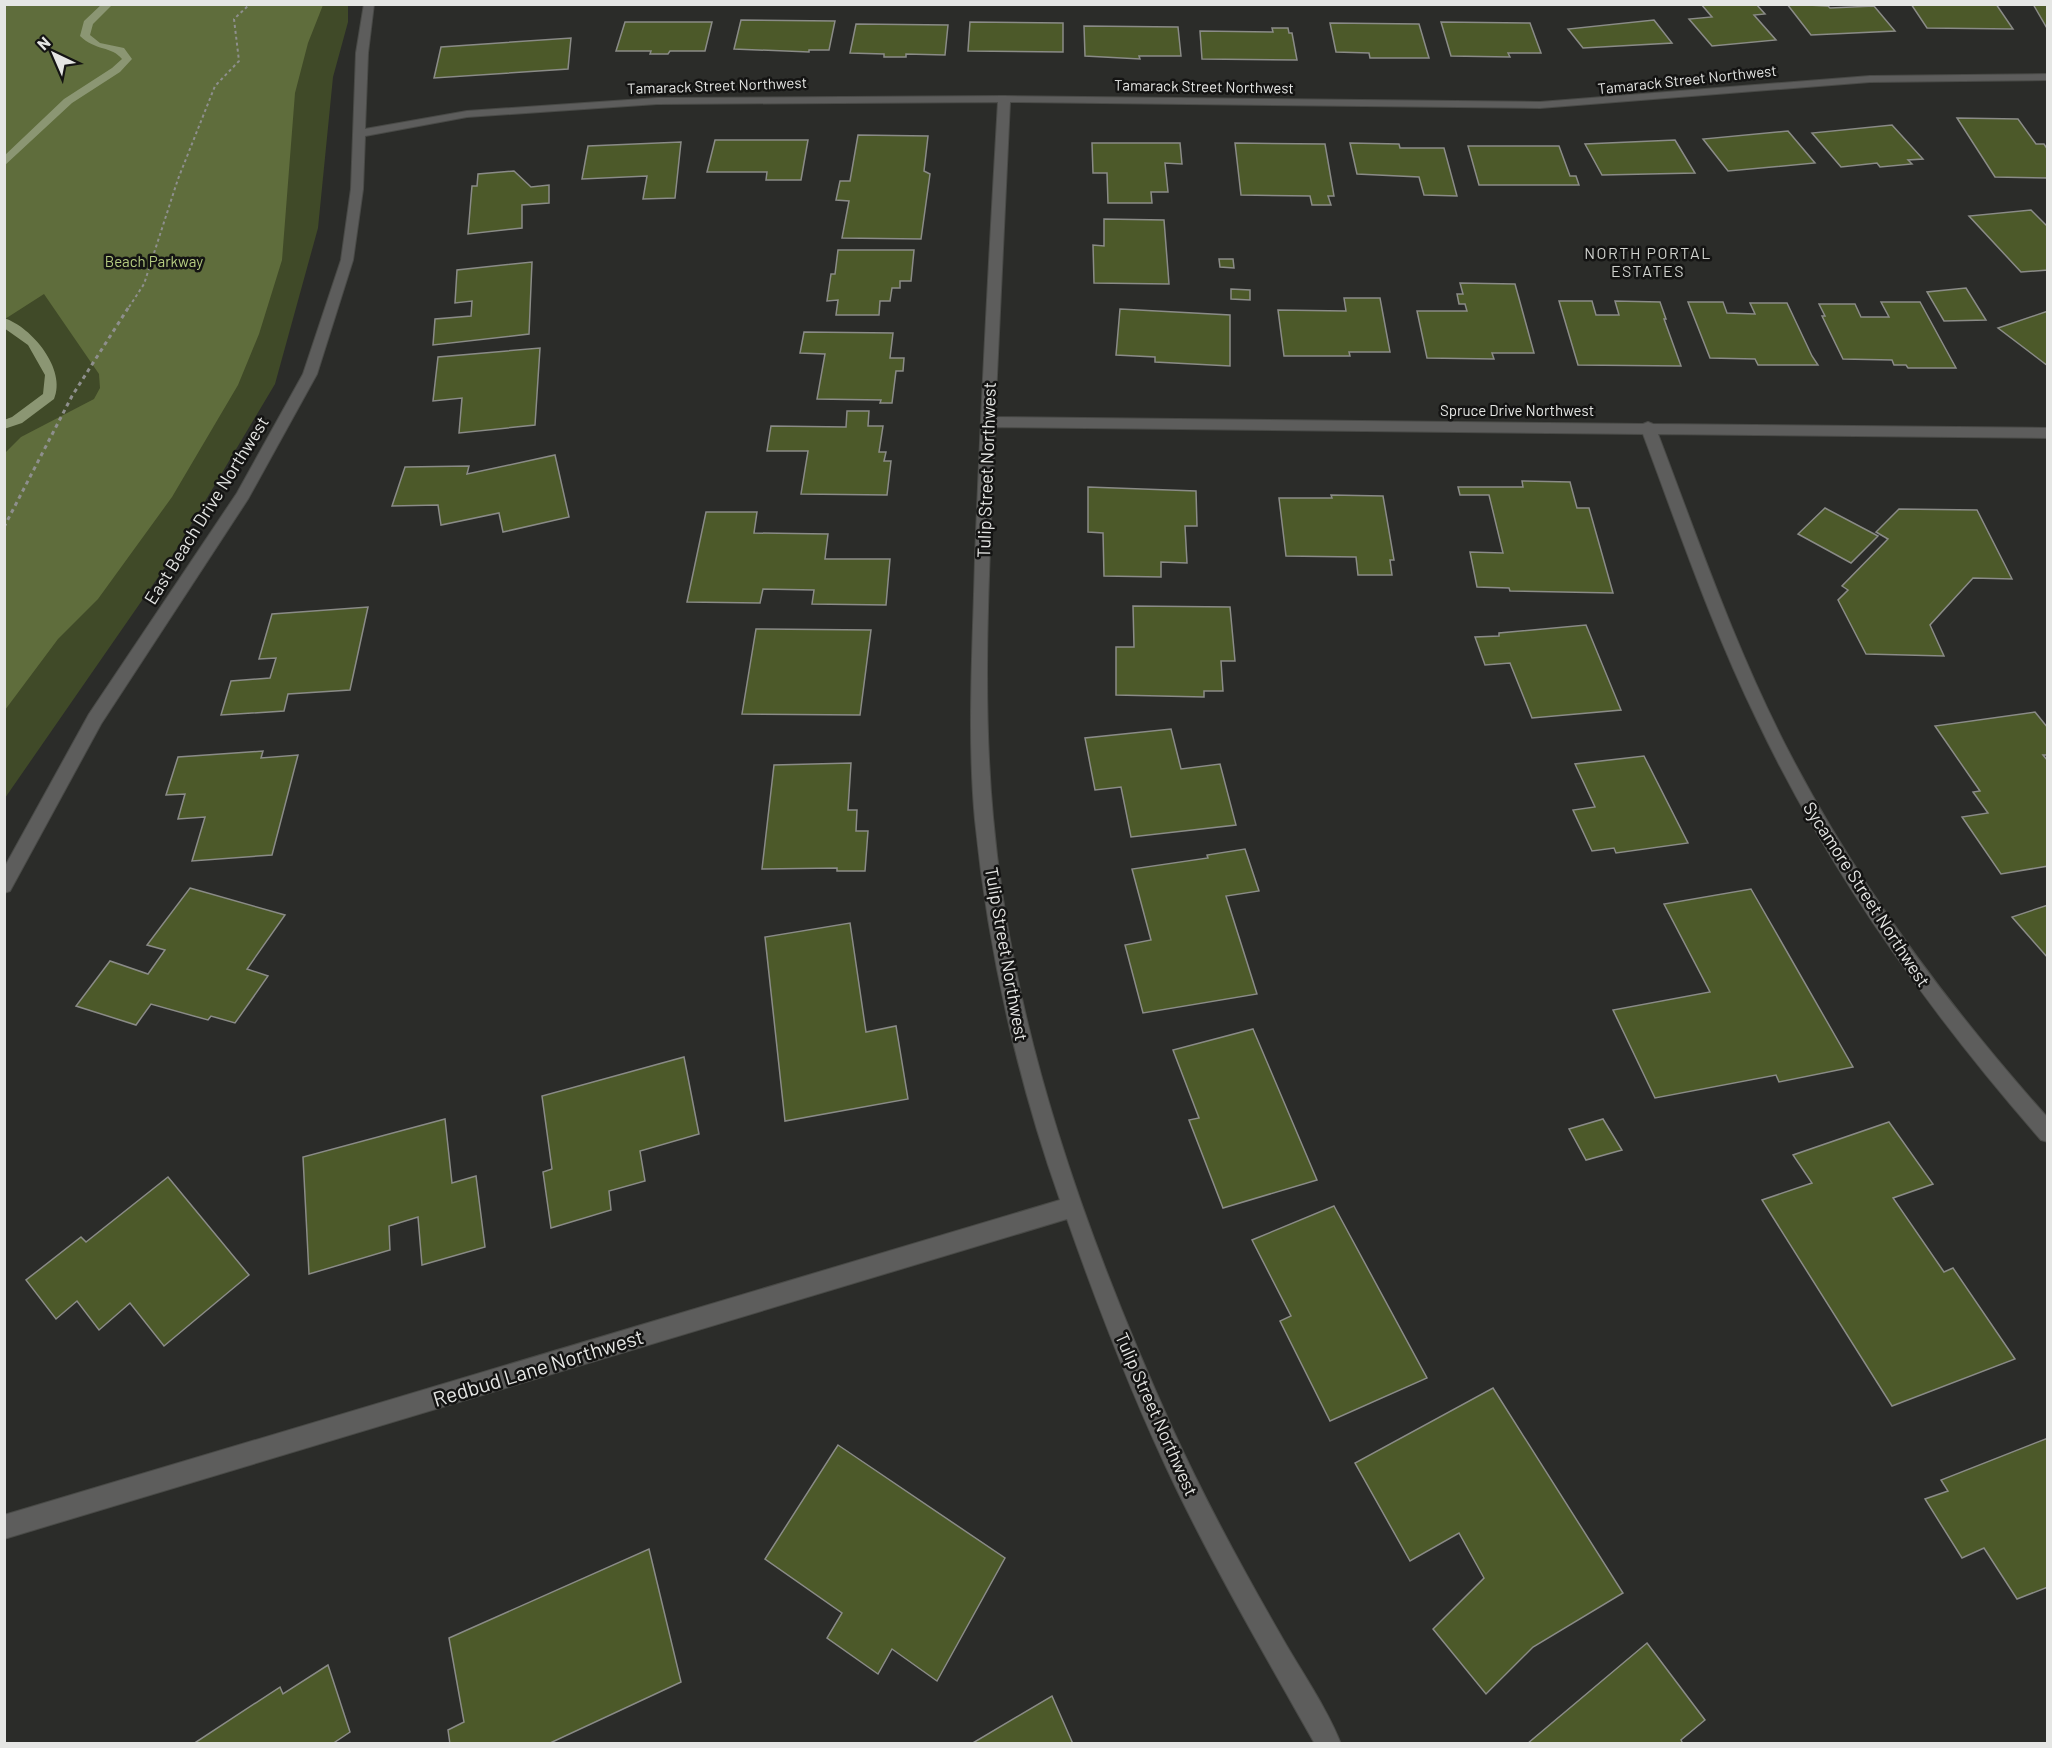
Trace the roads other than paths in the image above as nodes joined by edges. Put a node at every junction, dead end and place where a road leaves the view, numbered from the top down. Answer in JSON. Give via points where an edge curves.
{"nodes":[{"id":1,"x":369,"y":4,"type":"edge"},
{"id":2,"x":2048,"y":77,"type":"edge"},
{"id":3,"x":1004,"y":99,"type":"junction"},
{"id":4,"x":360,"y":133,"type":"junction"},
{"id":5,"x":987,"y":422,"type":"junction"},
{"id":6,"x":1648,"y":427,"type":"junction"},
{"id":7,"x":2048,"y":433,"type":"edge"},
{"id":8,"x":4,"y":886,"type":"edge"},
{"id":9,"x":2048,"y":1133,"type":"edge"},
{"id":10,"x":1072,"y":1207,"type":"junction"},
{"id":11,"x":4,"y":1527,"type":"edge"},
{"id":12,"x":1329,"y":1743,"type":"edge"}],
"edges":[{"from":1,"to":4,"type":"street","name":"East Beach Drive Northwest","via":[[362,54]]},
{"from":2,"to":3,"type":"street","name":"Tamarack Street Northwest","via":[[1821,82],[1601,104]]},
{"from":3,"to":4,"type":"street","name":"Tamarack Street Northwest","via":[[657,101],[467,114]]},
{"from":3,"to":5,"type":"street","name":"Tulip Street Northwest"},
{"from":4,"to":8,"type":"street","name":"East Beach Drive Northwest","via":[[347,260],[310,374],[243,495],[94,719]]},
{"from":5,"to":6,"type":"street","name":"Spruce Drive Northwest"},
{"from":5,"to":10,"type":"street","name":"Tulip Street Northwest","via":[[978,726],[989,855],[1032,1080]]},
{"from":6,"to":7,"type":"street","name":"Spruce Drive Northwest"},
{"from":6,"to":9,"type":"street","name":"Sycamore Street Northwest","via":[[1719,615],[1759,708],[1812,811],[1925,985]]},
{"from":10,"to":11,"type":"street","name":"Redbud Lane Northwest"},
{"from":10,"to":12,"type":"street","name":"Tulip Street Northwest","via":[[1116,1324],[1167,1442],[1227,1562]]}]}
